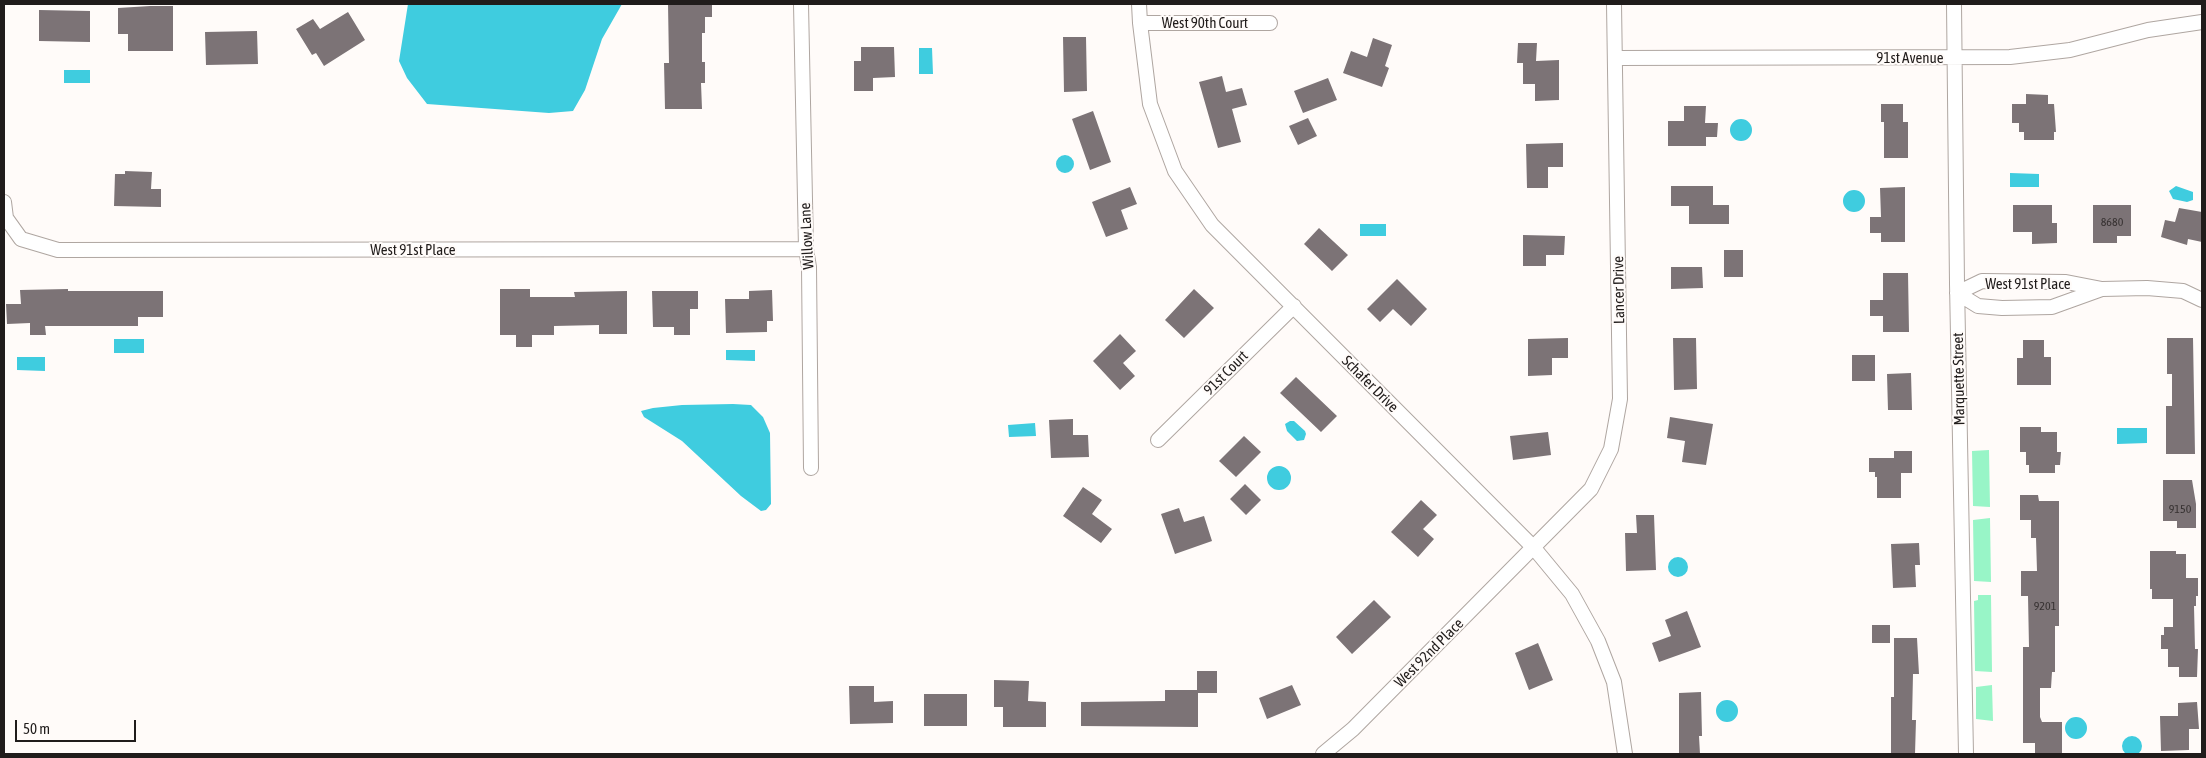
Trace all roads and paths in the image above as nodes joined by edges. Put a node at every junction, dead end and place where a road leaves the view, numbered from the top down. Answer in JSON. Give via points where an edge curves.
{"nodes":[{"id":1,"x":801,"y":4,"type":"edge"},
{"id":2,"x":1140,"y":4,"type":"edge"},
{"id":3,"x":1614,"y":4,"type":"edge"},
{"id":4,"x":1954,"y":4,"type":"edge"},
{"id":5,"x":2202,"y":22,"type":"edge"},
{"id":6,"x":1140,"y":23,"type":"junction"},
{"id":7,"x":1270,"y":23,"type":"dead end"},
{"id":8,"x":1615,"y":58,"type":"junction"},
{"id":9,"x":1955,"y":58,"type":"junction"},
{"id":10,"x":4,"y":202,"type":"edge"},
{"id":11,"x":806,"y":249,"type":"junction"},
{"id":12,"x":2102,"y":289,"type":"junction"},
{"id":13,"x":1957,"y":293,"type":"junction"},
{"id":14,"x":2202,"y":300,"type":"edge"},
{"id":15,"x":1294,"y":306,"type":"junction"},
{"id":16,"x":1158,"y":440,"type":"dead end"},
{"id":17,"x":811,"y":468,"type":"dead end"},
{"id":18,"x":1534,"y":548,"type":"junction"},
{"id":19,"x":1323,"y":754,"type":"edge"},
{"id":20,"x":1625,"y":754,"type":"edge"},
{"id":21,"x":1966,"y":754,"type":"edge"}],
"edges":[{"from":1,"to":11,"type":"street","name":"Willow Lane"},
{"from":2,"to":6,"type":"street","name":"Schafer Drive"},
{"from":3,"to":8,"type":"street","name":"Lancer Drive"},
{"from":4,"to":9,"type":"street","name":"Marquette Street"},
{"from":5,"to":9,"type":"street","name":"91st Avenue","via":[[2148,30],[2070,50],[2010,57]]},
{"from":6,"to":7,"type":"street","name":"West 90th Court"},
{"from":6,"to":15,"type":"street","name":"Schafer Drive","via":[[1150,104],[1175,171],[1212,225]]},
{"from":8,"to":9,"type":"street","name":"91st Avenue"},
{"from":8,"to":18,"type":"street","name":"Lancer Drive","via":[[1620,399],[1611,449],[1591,489]]},
{"from":9,"to":13,"type":"street","name":"Marquette Street"},
{"from":10,"to":11,"type":"street","name":"West 91st Place","via":[[6,218],[22,239],[58,250]]},
{"from":11,"to":17,"type":"street","name":"Willow Lane"},
{"from":12,"to":13,"type":"street","name":"West 91st Place","via":[[2066,282],[1982,281]]},
{"from":12,"to":13,"type":"street","name":"West 91st Place","via":[[2052,307],[2032,308],[1978,306]]},
{"from":12,"to":14,"type":"street","name":"West 91st Place","via":[[2183,291]]},
{"from":13,"to":21,"type":"street","name":"Marquette Street"},
{"from":15,"to":16,"type":"street","name":"91st Court"},
{"from":15,"to":18,"type":"street","name":"Schafer Drive"},
{"from":18,"to":19,"type":"street","name":"West 92nd Place","via":[[1354,729]]},
{"from":18,"to":20,"type":"street","name":"Schafer Drive","via":[[1572,594],[1598,641],[1614,682]]}]}
